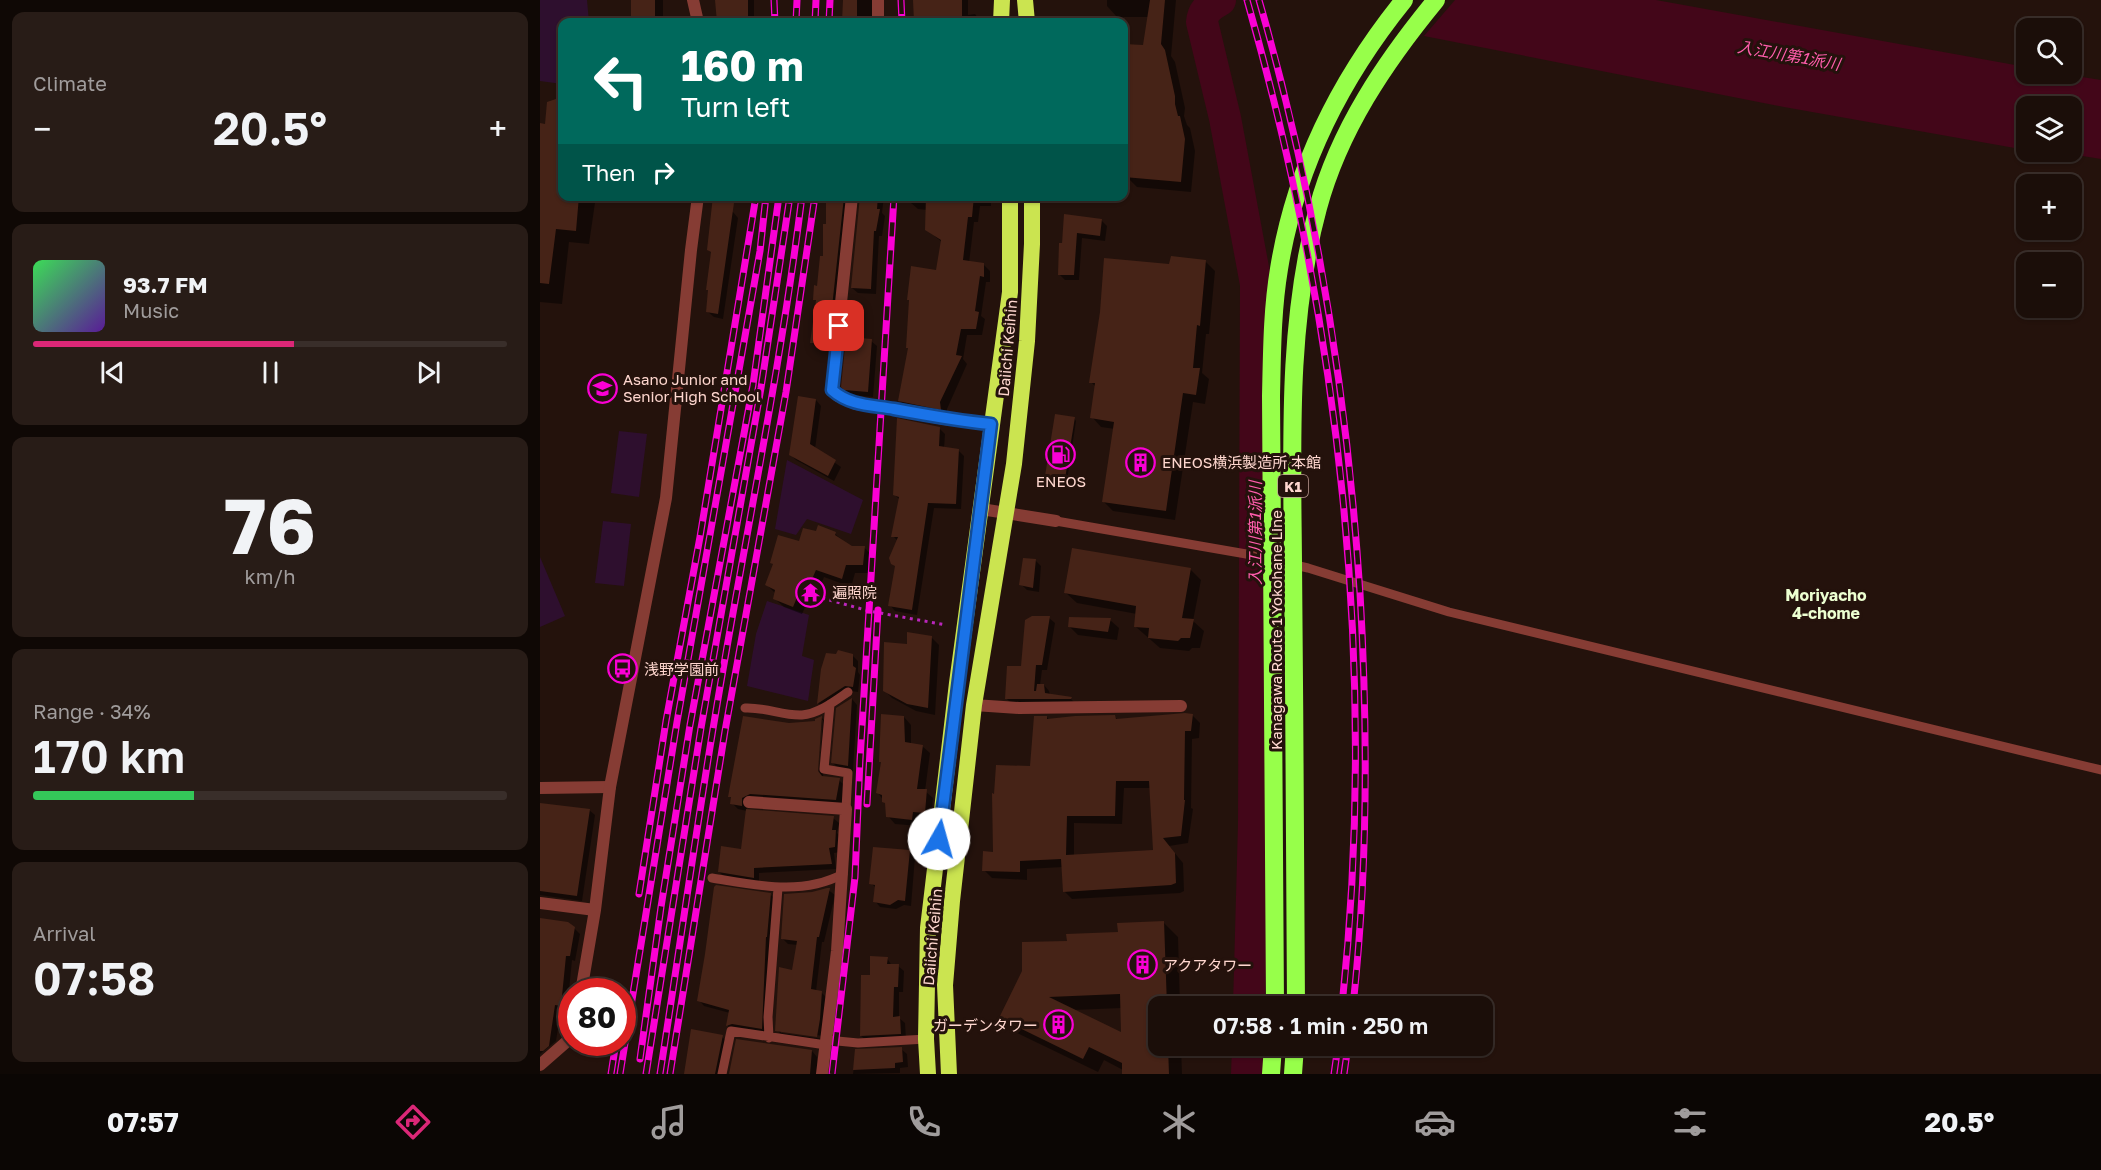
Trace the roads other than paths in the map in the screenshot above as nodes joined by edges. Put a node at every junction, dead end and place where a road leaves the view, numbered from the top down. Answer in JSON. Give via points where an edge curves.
{"nodes":[{"id":1,"x":693,"y":0,"type":"edge"},
{"id":2,"x":878,"y":0,"type":"edge"},
{"id":3,"x":1002,"y":0,"type":"edge"},
{"id":4,"x":1025,"y":0,"type":"edge"},
{"id":5,"x":1404,"y":0,"type":"edge"},
{"id":6,"x":1436,"y":0,"type":"edge"},
{"id":7,"x":697,"y":18,"type":"edge"},
{"id":8,"x":878,"y":18,"type":"edge"},
{"id":9,"x":1001,"y":18,"type":"edge"},
{"id":10,"x":1027,"y":18,"type":"edge"},
{"id":11,"x":697,"y":201,"type":"edge"},
{"id":12,"x":851,"y":201,"type":"edge"},
{"id":13,"x":1010,"y":201,"type":"edge"},
{"id":14,"x":1032,"y":201,"type":"edge"},
{"id":15,"x":991,"y":424,"type":"junction"},
{"id":16,"x":981,"y":509,"type":"junction"},
{"id":17,"x":1007,"y":513,"type":"junction"},
{"id":18,"x":1056,"y":521,"type":"joint"},
{"id":19,"x":848,"y":692,"type":"dead end"},
{"id":20,"x":830,"y":704,"type":"junction"},
{"id":21,"x":974,"y":705,"type":"junction"},
{"id":22,"x":1181,"y":706,"type":"dead end"},
{"id":23,"x":745,"y":708,"type":"dead end"},
{"id":24,"x":2101,"y":770,"type":"edge"},
{"id":25,"x":610,"y":787,"type":"junction"},
{"id":26,"x":540,"y":788,"type":"edge"},
{"id":27,"x":748,"y":802,"type":"dead end"},
{"id":28,"x":846,"y":809,"type":"junction"},
{"id":29,"x":843,"y":874,"type":"junction"},
{"id":30,"x":712,"y":878,"type":"dead end"},
{"id":31,"x":778,"y":888,"type":"junction"},
{"id":32,"x":540,"y":903,"type":"edge"},
{"id":33,"x":595,"y":910,"type":"junction"},
{"id":34,"x":583,"y":978,"type":"edge"},
{"id":35,"x":1275,"y":996,"type":"edge"},
{"id":36,"x":1296,"y":996,"type":"edge"},
{"id":37,"x":770,"y":1038,"type":"junction"},
{"id":38,"x":926,"y":1039,"type":"junction"},
{"id":39,"x":827,"y":1043,"type":"junction"},
{"id":40,"x":558,"y":1049,"type":"edge"},
{"id":41,"x":1272,"y":1056,"type":"edge"},
{"id":42,"x":1294,"y":1056,"type":"edge"},
{"id":43,"x":540,"y":1065,"type":"edge"},
{"id":44,"x":722,"y":1074,"type":"edge"},
{"id":45,"x":822,"y":1074,"type":"edge"},
{"id":46,"x":928,"y":1074,"type":"edge"},
{"id":47,"x":949,"y":1074,"type":"edge"},
{"id":48,"x":1270,"y":1074,"type":"edge"},
{"id":49,"x":1293,"y":1074,"type":"edge"}],
"edges":[{"from":1,"to":7,"type":"street"},
{"from":2,"to":8,"type":"street"},
{"from":3,"to":9,"type":"highway"},
{"from":4,"to":10,"type":"highway"},
{"from":5,"to":35,"type":"highway","name":"Kanagawa Route 1 Yokohane Line","number":"K1","via":[[1372,40],[1316,142],[1287,231],[1274,305],[1271,459]]},
{"from":6,"to":36,"type":"highway","name":"Kanagawa Route 1 Yokohane Line","number":"K1","via":[[1377,78],[1343,142],[1318,206],[1299,303],[1293,456]]},
{"from":11,"to":25,"type":"street","via":[[666,498]]},
{"from":12,"to":15,"type":"street","via":[[832,390],[856,404]]},
{"from":13,"to":15,"type":"highway","name":"Daiichi Keihin","via":[[1010,292]]},
{"from":14,"to":17,"type":"highway","name":"Daiichi Keihin","via":[[1027,341]]},
{"from":15,"to":16,"type":"highway","name":"Daiichi Keihin"},
{"from":16,"to":17,"type":"street"},
{"from":16,"to":38,"type":"highway","name":"Daiichi Keihin","via":[[928,928]]},
{"from":17,"to":18,"type":"street"},
{"from":17,"to":21,"type":"highway","name":"Daiichi Keihin"},
{"from":18,"to":24,"type":"lane","via":[[1308,568],[1449,612]]},
{"from":19,"to":20,"type":"lane"},
{"from":20,"to":23,"type":"lane","via":[[803,715]]},
{"from":20,"to":28,"type":"lane","via":[[824,769],[848,772]]},
{"from":21,"to":22,"type":"street"},
{"from":21,"to":47,"type":"highway","name":"Daiichi Keihin","via":[[945,985]]},
{"from":25,"to":26,"type":"street"},
{"from":25,"to":33,"type":"street"},
{"from":27,"to":28,"type":"street"},
{"from":28,"to":29,"type":"street"},
{"from":29,"to":31,"type":"lane","via":[[825,883]]},
{"from":29,"to":39,"type":"street"},
{"from":30,"to":31,"type":"lane"},
{"from":31,"to":37,"type":"lane"},
{"from":32,"to":33,"type":"street"},
{"from":33,"to":34,"type":"street"},
{"from":37,"to":39,"type":"lane"},
{"from":37,"to":44,"type":"lane","via":[[731,1031]]},
{"from":38,"to":39,"type":"lane"},
{"from":38,"to":46,"type":"highway","name":"Daiichi Keihin"},
{"from":39,"to":45,"type":"street"},
{"from":40,"to":43,"type":"street"},
{"from":41,"to":48,"type":"highway"},
{"from":42,"to":49,"type":"highway"}]}
